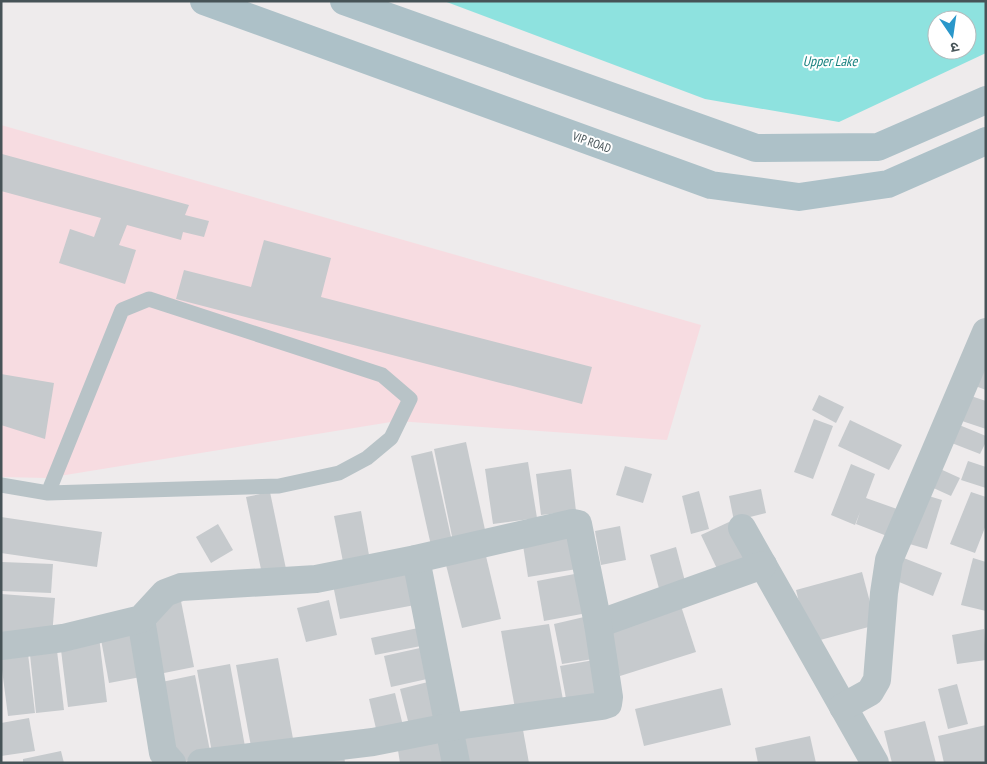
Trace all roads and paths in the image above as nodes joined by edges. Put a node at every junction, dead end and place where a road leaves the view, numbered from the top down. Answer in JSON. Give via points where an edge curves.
{"nodes":[{"id":1,"x":204,"y":1,"type":"edge"},
{"id":2,"x":344,"y":1,"type":"edge"},
{"id":3,"x":986,"y":100,"type":"edge"},
{"id":4,"x":986,"y":141,"type":"edge"},
{"id":5,"x":986,"y":332,"type":"edge"},
{"id":6,"x":1,"y":485,"type":"edge"},
{"id":7,"x":48,"y":493,"type":"junction"},
{"id":8,"x":742,"y":528,"type":"dead end"},
{"id":9,"x":416,"y":559,"type":"junction"},
{"id":10,"x":763,"y":565,"type":"junction"},
{"id":11,"x":140,"y":619,"type":"junction"},
{"id":12,"x":598,"y":624,"type":"junction"},
{"id":13,"x":1,"y":646,"type":"edge"},
{"id":14,"x":843,"y":707,"type":"junction"},
{"id":15,"x":449,"y":727,"type":"junction"},
{"id":16,"x":172,"y":763,"type":"edge"},
{"id":17,"x":202,"y":763,"type":"edge"},
{"id":18,"x":456,"y":763,"type":"edge"},
{"id":19,"x":875,"y":763,"type":"edge"}],
"edges":[{"from":1,"to":4,"type":"main road","name":"VIP ROAD","via":[[711,185],[799,197],[888,184]]},
{"from":2,"to":3,"type":"main road","via":[[756,148],[878,147]]},
{"from":5,"to":14,"type":"street","via":[[889,560],[877,680],[870,692]]},
{"from":6,"to":7,"type":"lane"},
{"from":7,"to":7,"type":"lane","via":[[122,310],[149,299],[382,375],[410,399],[391,438],[367,458],[339,472],[279,486]]},
{"from":8,"to":10,"type":"street"},
{"from":9,"to":11,"type":"street","via":[[316,579],[181,587],[165,593]]},
{"from":9,"to":12,"type":"street","via":[[578,524]]},
{"from":9,"to":15,"type":"street"},
{"from":10,"to":12,"type":"street"},
{"from":10,"to":14,"type":"street"},
{"from":11,"to":13,"type":"street","via":[[63,638]]},
{"from":11,"to":16,"type":"street","via":[[163,753]]},
{"from":12,"to":15,"type":"street","via":[[608,704]]},
{"from":14,"to":19,"type":"street"},
{"from":15,"to":17,"type":"street","via":[[373,742]]},
{"from":15,"to":18,"type":"street"}]}
